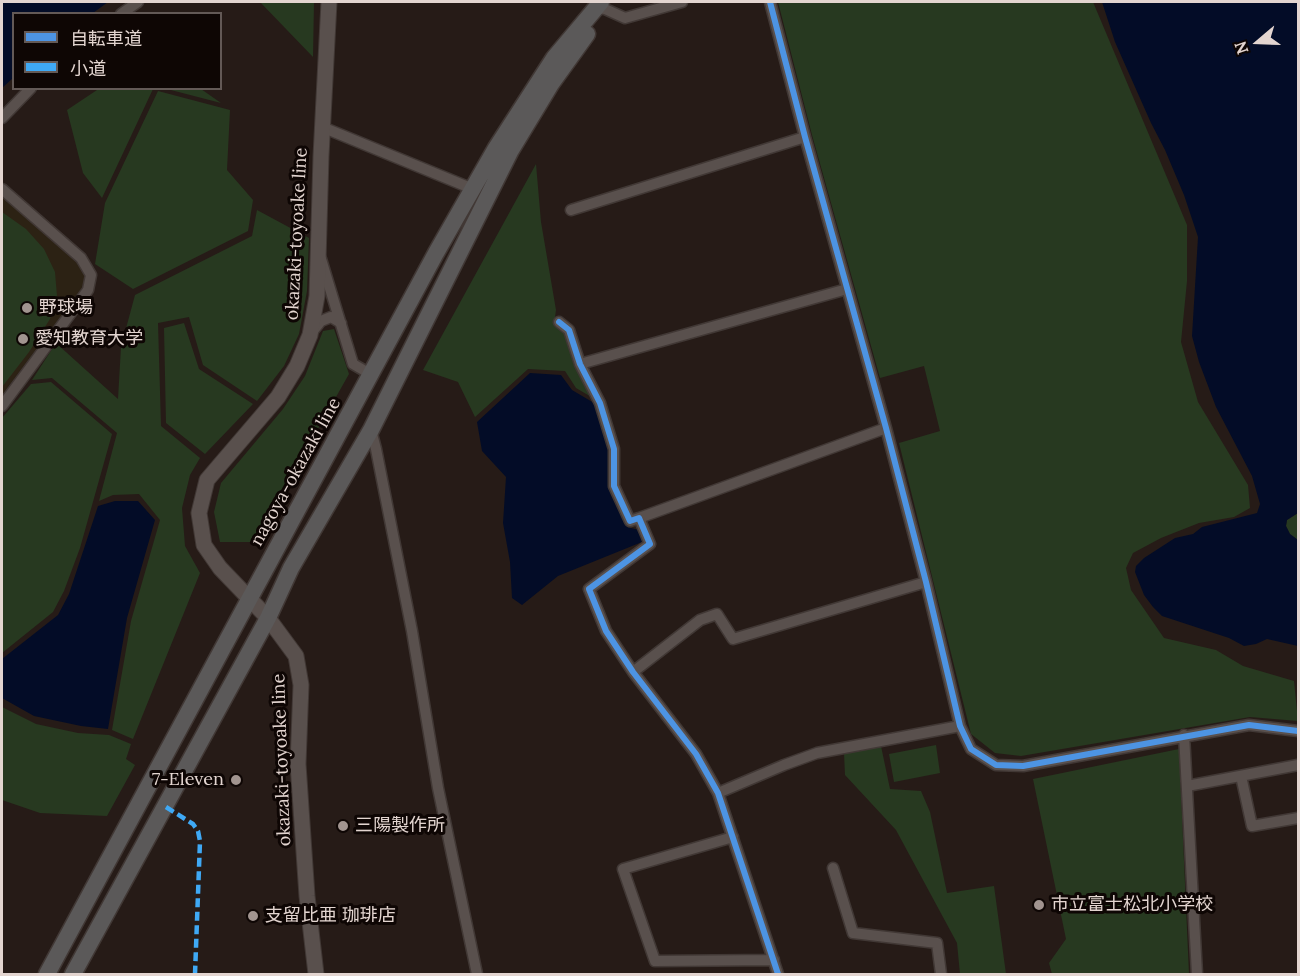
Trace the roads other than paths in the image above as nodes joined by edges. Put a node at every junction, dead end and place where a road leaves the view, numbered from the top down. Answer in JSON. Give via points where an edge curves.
{"nodes":[{"id":1,"x":138,"y":2,"type":"edge"},
{"id":2,"x":329,"y":2,"type":"edge"},
{"id":3,"x":682,"y":2,"type":"edge"},
{"id":4,"x":770,"y":2,"type":"edge"},
{"id":5,"x":603,"y":5,"type":"edge"},
{"id":6,"x":124,"y":12,"type":"edge"},
{"id":7,"x":29,"y":90,"type":"edge"},
{"id":8,"x":2,"y":118,"type":"edge"},
{"id":9,"x":322,"y":127,"type":"junction"},
{"id":10,"x":805,"y":137,"type":"junction"},
{"id":11,"x":2,"y":189,"type":"edge"},
{"id":12,"x":473,"y":189,"type":"junction"},
{"id":13,"x":571,"y":210,"type":"dead end"},
{"id":14,"x":319,"y":252,"type":"junction"},
{"id":15,"x":847,"y":289,"type":"junction"},
{"id":16,"x":560,"y":322,"type":"dead end"},
{"id":17,"x":340,"y":323,"type":"junction"},
{"id":18,"x":310,"y":335,"type":"junction"},
{"id":19,"x":580,"y":364,"type":"junction"},
{"id":20,"x":372,"y":375,"type":"junction"},
{"id":21,"x":2,"y":406,"type":"edge"},
{"id":22,"x":886,"y":428,"type":"junction"},
{"id":23,"x":371,"y":430,"type":"junction"},
{"id":24,"x":639,"y":518,"type":"junction"},
{"id":25,"x":926,"y":582,"type":"junction"},
{"id":26,"x":250,"y":600,"type":"junction"},
{"id":27,"x":268,"y":618,"type":"junction"},
{"id":28,"x":633,"y":672,"type":"junction"},
{"id":29,"x":960,"y":726,"type":"junction"},
{"id":30,"x":1299,"y":731,"type":"edge"},
{"id":31,"x":1184,"y":735,"type":"junction"},
{"id":32,"x":1299,"y":765,"type":"edge"},
{"id":33,"x":1241,"y":776,"type":"junction"},
{"id":34,"x":1187,"y":786,"type":"junction"},
{"id":35,"x":718,"y":793,"type":"junction"},
{"id":36,"x":1299,"y":818,"type":"edge"},
{"id":37,"x":733,"y":837,"type":"junction"},
{"id":38,"x":833,"y":868,"type":"dead end"},
{"id":39,"x":774,"y":960,"type":"junction"},
{"id":40,"x":47,"y":975,"type":"edge"},
{"id":41,"x":73,"y":975,"type":"edge"},
{"id":42,"x":316,"y":975,"type":"edge"},
{"id":43,"x":477,"y":975,"type":"edge"},
{"id":44,"x":778,"y":975,"type":"edge"},
{"id":45,"x":941,"y":975,"type":"edge"},
{"id":46,"x":1197,"y":975,"type":"edge"}],
"edges":[{"from":1,"to":6,"type":"street"},
{"from":2,"to":9,"type":"main road","name":"okazaki-toyoake line"},
{"from":3,"to":5,"type":"street","via":[[625,18]]},
{"from":4,"to":10,"type":"street"},
{"from":5,"to":12,"type":"main road","name":"nagoya-okazaki line","via":[[554,58]]},
{"from":5,"to":23,"type":"main road","via":[[511,150]]},
{"from":7,"to":8,"type":"street"},
{"from":9,"to":12,"type":"street"},
{"from":9,"to":14,"type":"main road","name":"okazaki-toyoake line"},
{"from":10,"to":13,"type":"street"},
{"from":10,"to":15,"type":"street"},
{"from":11,"to":21,"type":"street","via":[[81,258],[91,275],[88,290]]},
{"from":12,"to":20,"type":"main road","name":"nagoya-okazaki line"},
{"from":14,"to":17,"type":"street"},
{"from":14,"to":18,"type":"main road","name":"okazaki-toyoake line"},
{"from":15,"to":19,"type":"street"},
{"from":15,"to":22,"type":"street"},
{"from":16,"to":19,"type":"street","via":[[569,330]]},
{"from":17,"to":18,"type":"street","via":[[331,317],[321,321]]},
{"from":17,"to":20,"type":"street","via":[[353,364]]},
{"from":18,"to":26,"type":"main road","name":"okazaki-toyoake line","via":[[278,397],[207,480],[198,513],[204,545],[219,568]]},
{"from":19,"to":24,"type":"street","via":[[600,403],[614,449],[614,486],[630,521]]},
{"from":20,"to":26,"type":"main road","name":"nagoya-okazaki line"},
{"from":22,"to":24,"type":"street"},
{"from":22,"to":25,"type":"street"},
{"from":23,"to":27,"type":"main road","via":[[291,568]]},
{"from":23,"to":43,"type":"street"},
{"from":24,"to":28,"type":"street","via":[[651,544],[589,589],[606,631]]},
{"from":25,"to":28,"type":"street","via":[[733,639],[717,614],[700,620]]},
{"from":25,"to":29,"type":"street"},
{"from":26,"to":27,"type":"main road","name":"okazaki-toyoake line"},
{"from":26,"to":40,"type":"main road","name":"nagoya-okazaki line"},
{"from":27,"to":41,"type":"main road"},
{"from":27,"to":42,"type":"main road","name":"okazaki-toyoake line","via":[[296,656],[301,685],[298,764]]},
{"from":28,"to":35,"type":"street","via":[[696,754]]},
{"from":29,"to":31,"type":"street","via":[[971,749],[996,765],[1023,766]]},
{"from":29,"to":35,"type":"street","via":[[817,753]]},
{"from":30,"to":31,"type":"street","via":[[1249,724]]},
{"from":31,"to":34,"type":"street"},
{"from":32,"to":33,"type":"street"},
{"from":33,"to":34,"type":"street"},
{"from":33,"to":36,"type":"street","via":[[1252,826]]},
{"from":34,"to":46,"type":"street"},
{"from":35,"to":37,"type":"street"},
{"from":37,"to":39,"type":"street"},
{"from":37,"to":39,"type":"street","via":[[623,869],[655,961]]},
{"from":38,"to":45,"type":"street","via":[[853,933],[937,943]]},
{"from":39,"to":44,"type":"street"}]}
